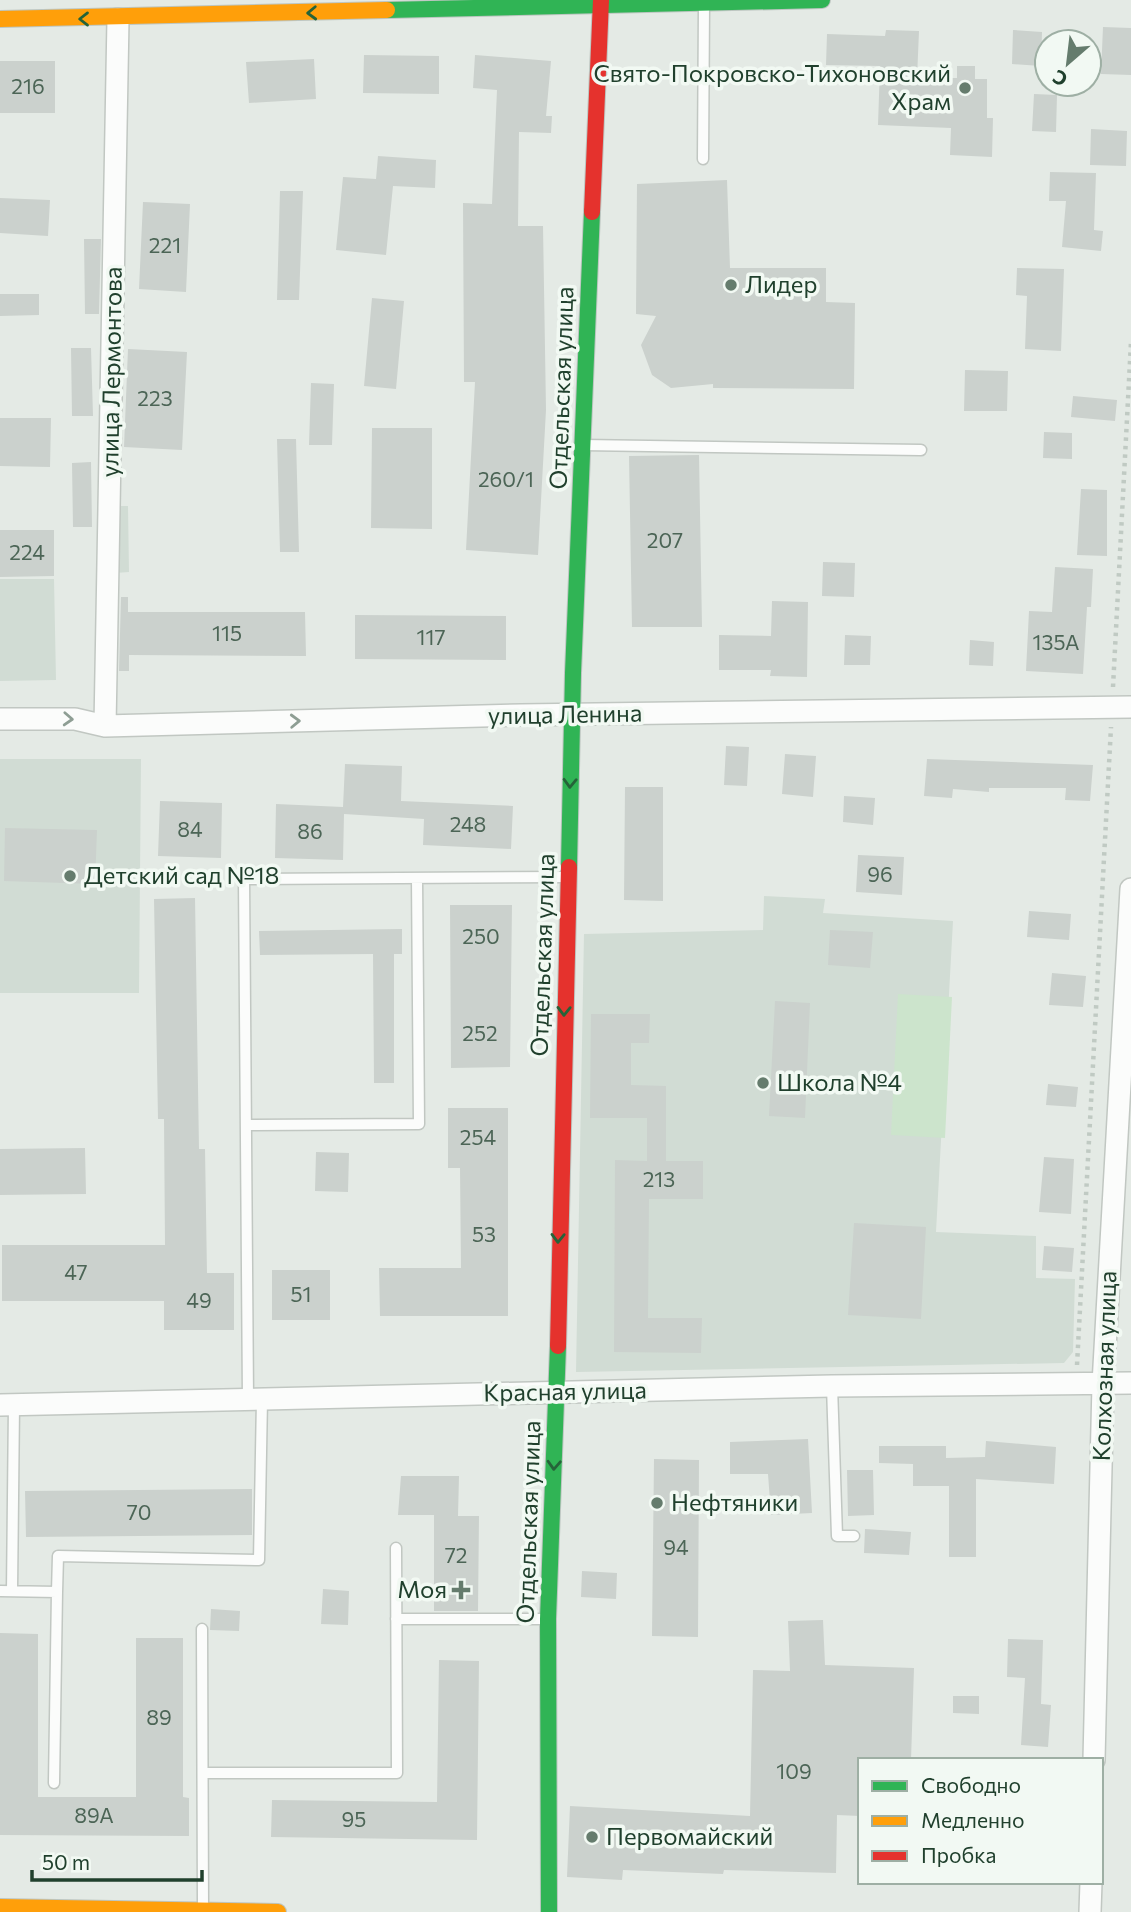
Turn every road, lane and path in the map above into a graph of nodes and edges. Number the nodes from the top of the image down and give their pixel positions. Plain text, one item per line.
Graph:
1 (822, 0) edge
2 (601, 2) edge
3 (704, 3) junction
4 (0, 19) edge
5 (118, 19) junction
6 (703, 159) dead end
7 (1131, 342) edge
8 (583, 445) junction
9 (921, 450) dead end
10 (1121, 707) edge
11 (572, 715) junction
12 (0, 719) edge
13 (105, 726) junction
14 (568, 877) junction
15 (417, 878) junction
16 (1131, 889) edge
17 (246, 1125) junction
18 (1131, 1383) edge
19 (1076, 1384) junction
20 (1103, 1384) junction
21 (832, 1386) junction
22 (555, 1392) junction
23 (255, 1399) junction
24 (7, 1405) edge
25 (854, 1536) dead end
26 (396, 1548) dead end
27 (0, 1591) edge
28 (12, 1591) junction
29 (57, 1592) junction
30 (396, 1619) junction
31 (548, 1619) junction
32 (202, 1629) dead end
33 (1094, 1758) edge
34 (203, 1773) junction
35 (54, 1783) dead end
36 (1091, 1884) edge
37 (0, 1907) edge
38 (82, 1910) edge
39 (203, 1911) edge
40 (278, 1912) edge
41 (549, 1912) edge
42 (1090, 1912) edge

1 - 3 street
2 - 3 street
2 -> 5 street
2 - 8 street, Отдельская улица
3 - 6 lane
5 -> 4 street
5 - 13 street, улица Лермонтова
7 - 10 path
8 - 9 lane
8 - 11 street, Отдельская улица
10 - 11 street, улица Ленина
10 - 19 path
13 -> 11 street, улица Ленина
11 -> 14 street, Отдельская улица
12 -> 13 street, улица Ленина
14 - 15 lane
14 -> 22 street, Отдельская улица
15 - 17 lane
15 - 17 lane
16 - 20 street, Колхозная улица
17 - 23 lane
18 - 20 street, Красная улица
19 - 20 street, Красная улица
19 - 21 street, Красная улица
20 - 33 street, Колхозная улица
21 - 22 street, Красная улица
21 - 25 lane
22 - 23 street, Красная улица
22 -> 31 street, Отдельская улица
23 - 24 street, Красная улица
23 - 29 lane
24 - 28 lane
26 - 30 lane
27 - 28 lane
28 - 29 lane
29 - 35 lane
30 - 31 lane
30 - 34 lane
31 - 41 street, Отдельская улица
32 - 34 lane
34 - 39 lane
36 - 42 street
37 - 38 street
38 - 39 street
39 - 40 street

